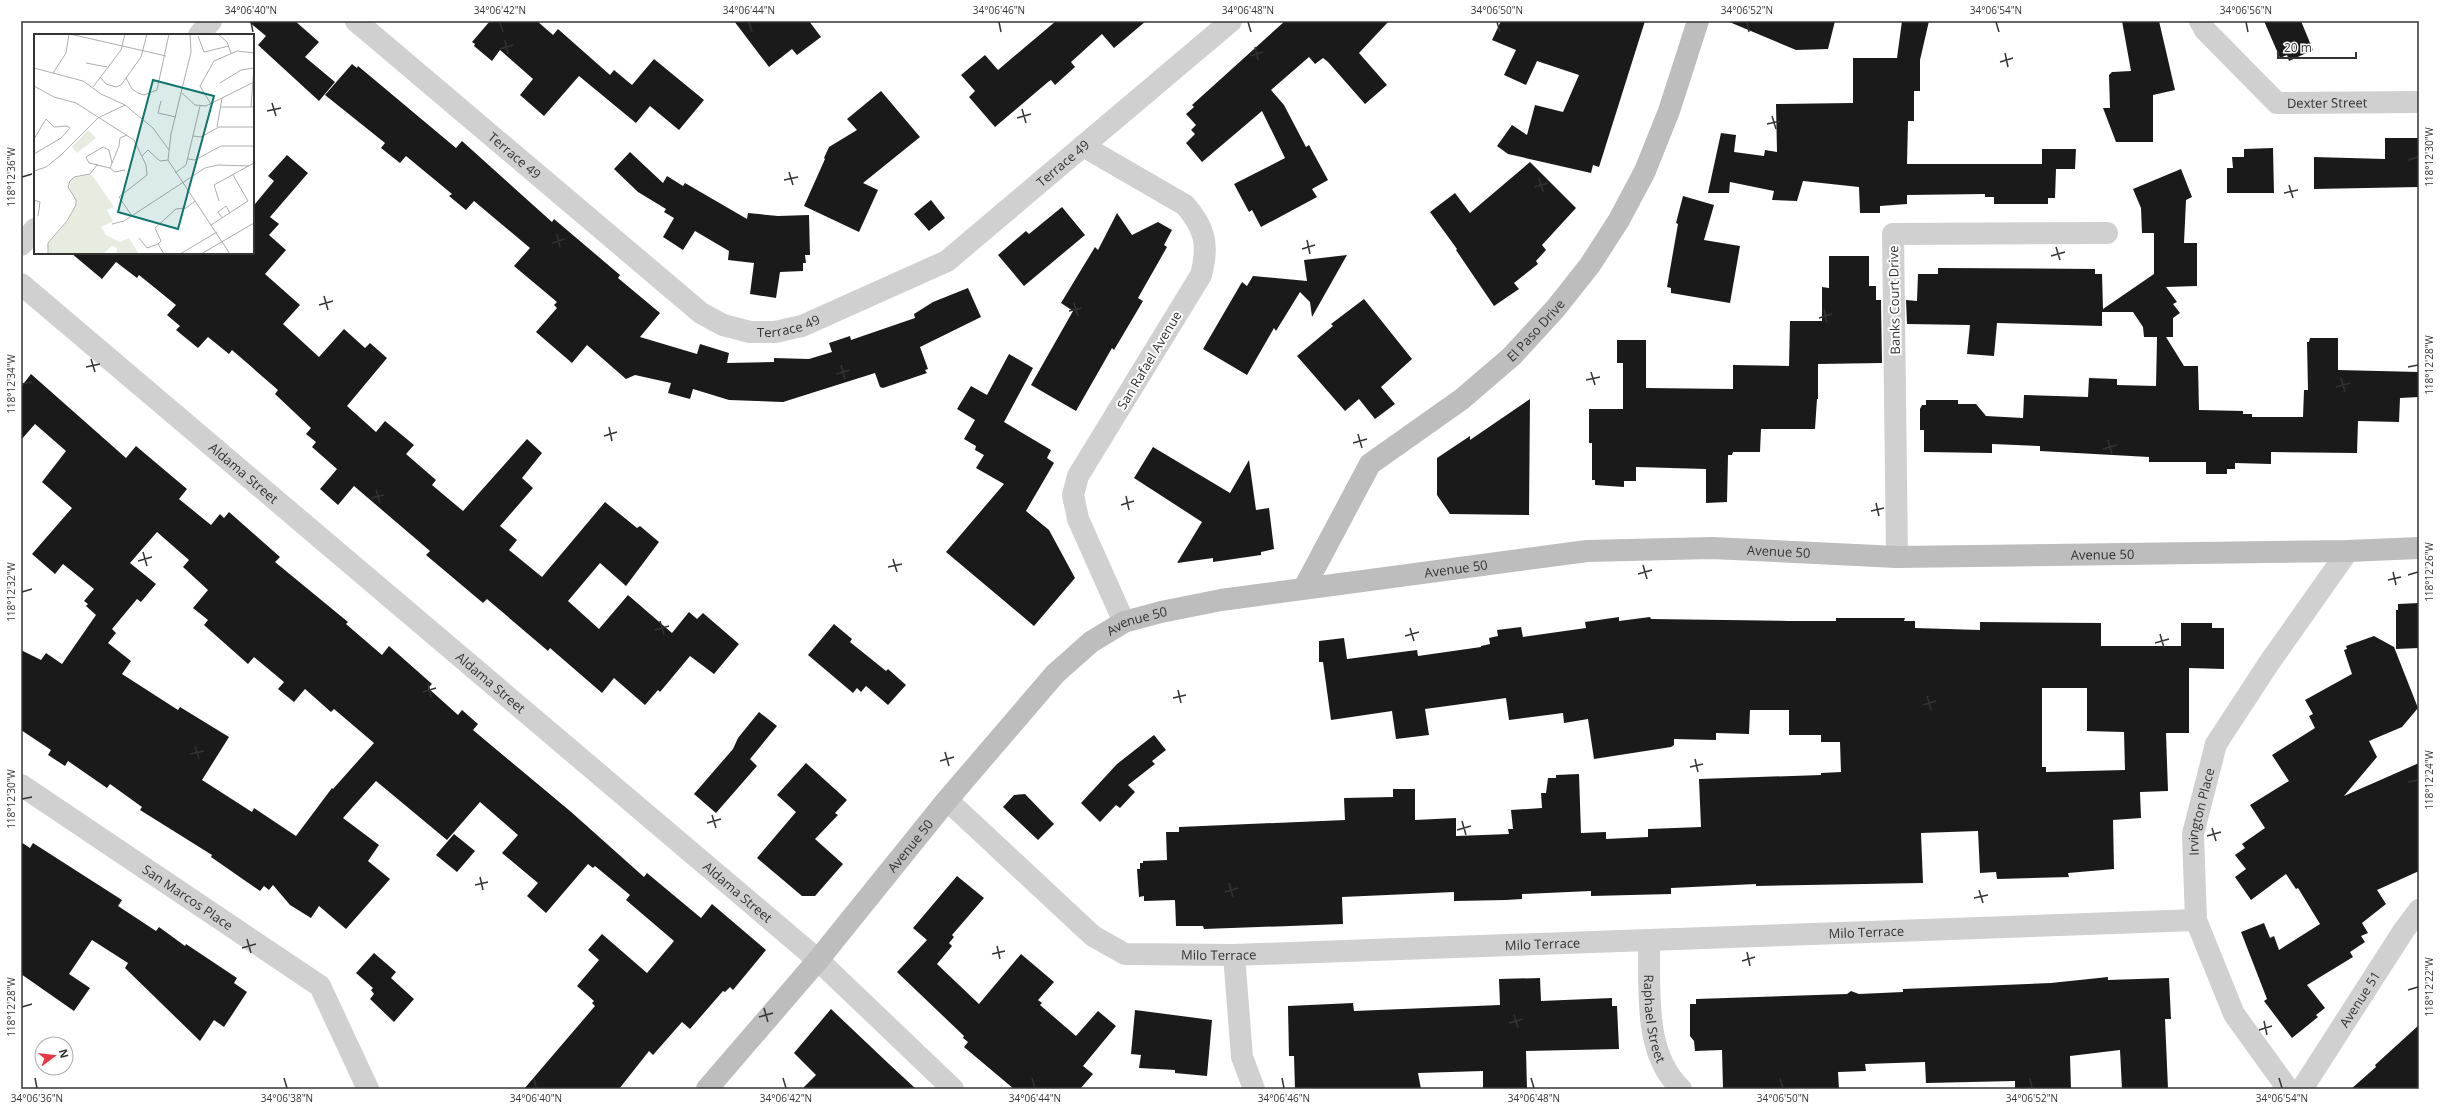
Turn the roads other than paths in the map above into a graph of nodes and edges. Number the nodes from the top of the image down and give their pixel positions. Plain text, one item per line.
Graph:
1 (211, 21) edge
2 (356, 21) edge
3 (1231, 21) edge
4 (1698, 21) edge
5 (2200, 21) edge
6 (200, 34) edge
7 (2419, 102) edge
8 (1083, 146) junction
9 (34, 230) edge
10 (2107, 233) dead end
11 (21, 245) edge
12 (21, 284) edge
13 (2419, 548) edge
14 (2348, 551) junction
15 (1897, 557) junction
16 (1304, 588) junction
17 (1124, 622) junction
18 (21, 785) edge
19 (947, 800) junction
20 (2419, 910) edge
21 (2196, 920) junction
22 (1649, 941) junction
23 (1234, 955) junction
24 (818, 960) junction
25 (368, 1089) edge
26 (707, 1089) edge
27 (953, 1089) edge
28 (1254, 1089) edge
29 (1681, 1089) edge
30 (2288, 1089) edge
31 (2302, 1089) edge

1 - 6 street
2 - 8 street, Terrace 49
3 - 8 street, Terrace 49
4 - 16 street, El Paso Drive
5 - 7 street, Dexter Street
8 - 17 street, San Rafael Avenue
9 - 11 street
10 - 15 street, Banks Court Drive
12 - 24 street, Aldama Street
13 - 14 street, Avenue 50
14 - 15 street, Avenue 50
14 - 21 street, Irvington Place
15 - 16 street, Avenue 50
16 - 17 street, Avenue 50
17 - 19 street, Avenue 50
18 - 25 street, San Marcos Place
19 - 23 street, Milo Terrace
19 - 24 street, Avenue 50
20 - 31 street, Avenue 51
21 - 22 street, Milo Terrace
21 - 30 street, Irvington Place
22 - 23 street, Milo Terrace
22 - 29 street, Raphael Street
23 - 28 street
24 - 26 street, Avenue 50
24 - 27 street, Aldama Street

